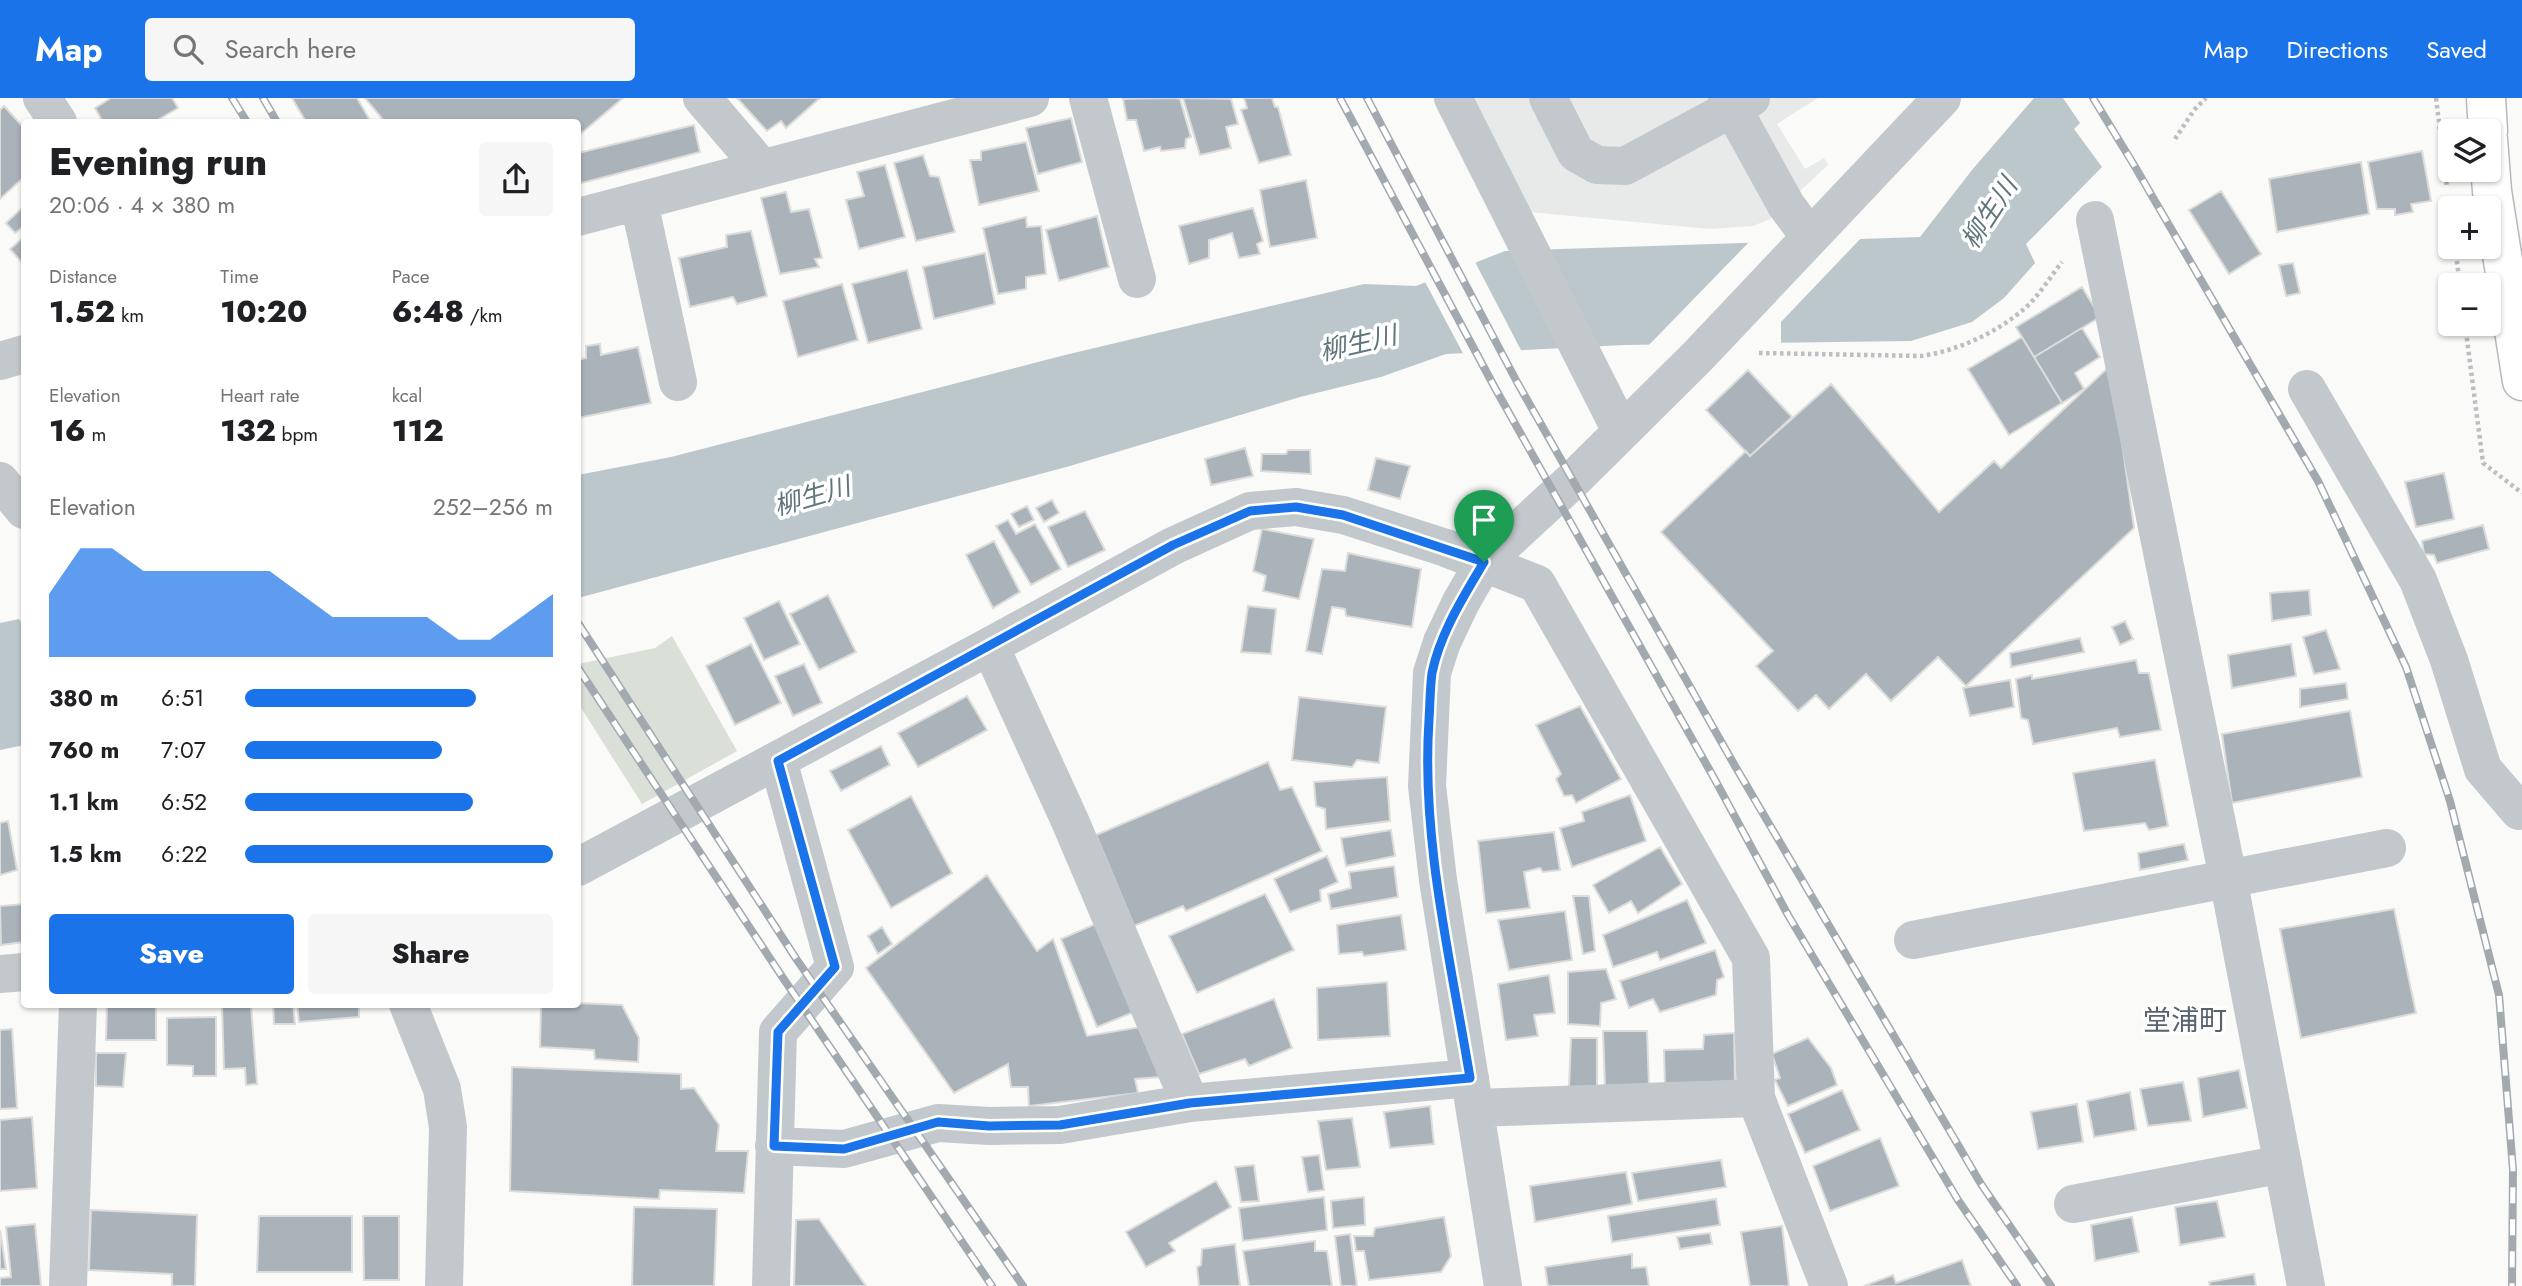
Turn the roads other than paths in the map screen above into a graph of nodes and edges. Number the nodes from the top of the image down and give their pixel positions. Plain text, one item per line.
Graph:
1 (42, 98) edge
2 (702, 98) edge
3 (1030, 98) edge
4 (1088, 98) edge
5 (1453, 98) edge
6 (1548, 98) edge
7 (1942, 98) edge
8 (2486, 98) edge
9 (1737, 101) edge
10 (56, 119) edge
11 (2487, 119) edge
12 (761, 167) junction
13 (2491, 182) edge
14 (639, 202) junction
15 (581, 216) edge
16 (2095, 220) road end
17 (1808, 238) junction
18 (1137, 279) dead end
19 (21, 355) edge
20 (0, 361) edge
21 (2522, 381) edge
22 (678, 382) dead end
23 (2307, 389) dead end
24 (1621, 431) junction
25 (0, 481) edge
26 (21, 506) edge
27 (1484, 562) junction
28 (990, 646) junction
29 (778, 761) junction
30 (2521, 817) edge
31 (2387, 848) dead end
32 (581, 865) edge
33 (2228, 878) junction
34 (1913, 940) dead end
35 (21, 972) edge
36 (0, 975) edge
37 (78, 1008) edge
38 (410, 1008) edge
39 (1472, 1093) junction
40 (1756, 1098) junction
41 (1190, 1103) junction
42 (774, 1146) junction
43 (2283, 1164) junction
44 (2073, 1204) dead end
45 (68, 1286) edge
46 (444, 1286) edge
47 (771, 1286) edge
48 (1503, 1286) edge
49 (1829, 1286) edge
50 (2306, 1286) edge

1 - 10 street
2 - 12 street
3 - 12 street
4 - 18 street
5 - 24 street
6 - 9 street
7 - 17 street
8 - 11 highway
9 - 17 street
12 - 14 street
13 - 21 highway
14 - 15 street
14 - 22 street
16 - 33 street
17 - 24 street
19 - 20 street
23 - 30 street
24 - 27 street
25 - 26 street
27 - 28 street
27 - 39 street
27 - 40 street
28 - 29 street
28 - 41 street
29 - 32 street
29 - 42 street
31 - 33 street
33 - 34 street
33 - 43 street
35 - 36 street
37 - 45 street
38 - 46 street
39 - 40 street
39 - 41 street
39 - 48 street
40 - 49 street
41 - 42 street
42 - 47 street
43 - 44 street
43 - 50 street

